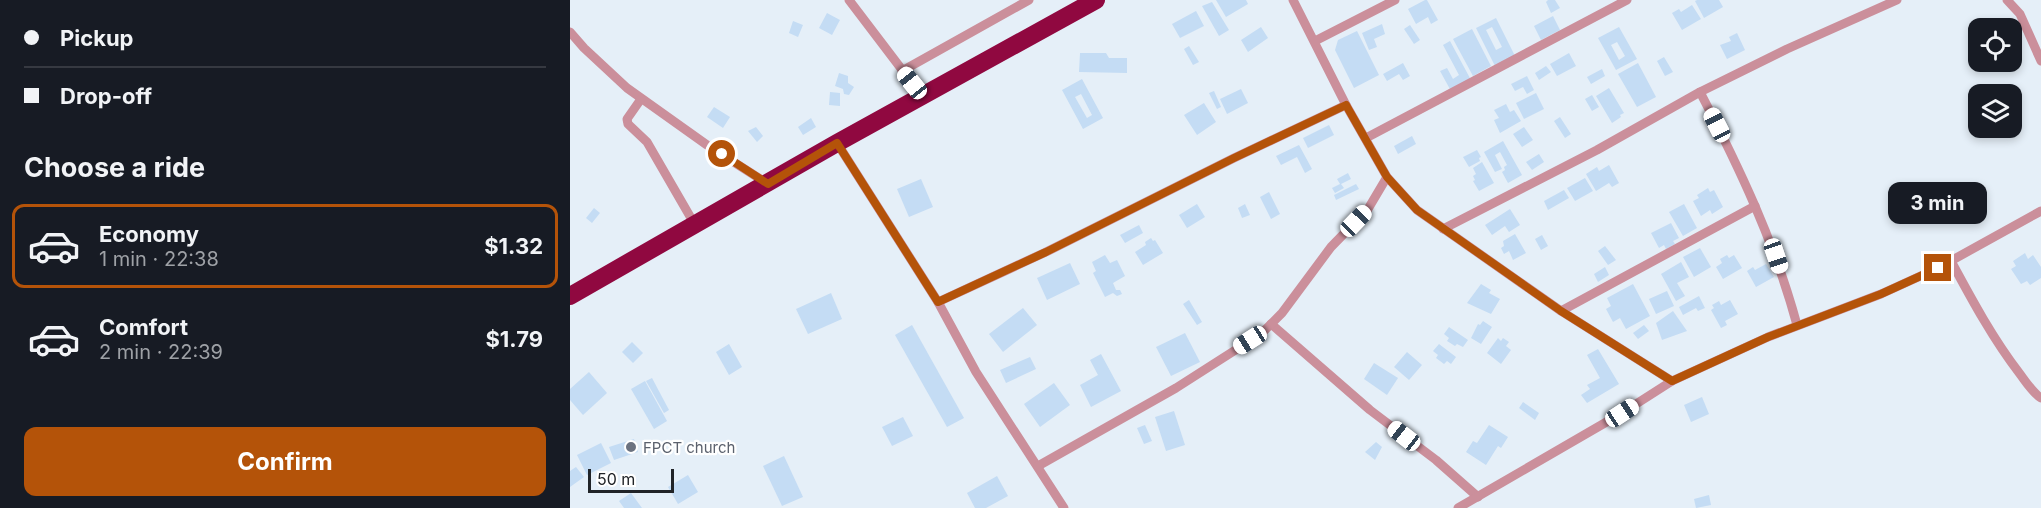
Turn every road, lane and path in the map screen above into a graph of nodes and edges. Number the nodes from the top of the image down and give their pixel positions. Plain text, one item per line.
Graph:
1 (849, 0) edge
2 (1029, 0) edge
3 (1096, 0) edge
4 (1293, 0) edge
5 (1395, 0) edge
6 (1627, 0) edge
7 (1897, 0) edge
8 (2007, 0) edge
9 (570, 32) edge
10 (1315, 41) junction
11 (2041, 61) edge
12 (902, 71) junction
13 (1700, 92) junction
14 (922, 96) junction
15 (641, 99) junction
16 (1346, 105) junction
17 (1366, 138) junction
18 (837, 143) junction
19 (1387, 177) junction
20 (768, 184) junction
21 (1755, 206) junction
22 (2041, 211) edge
23 (695, 225) junction
24 (1443, 229) junction
25 (1951, 261) junction
26 (570, 296) edge
27 (938, 302) junction
28 (1561, 311) junction
29 (1271, 324) junction
30 (1797, 325) junction
31 (1672, 381) junction
32 (2041, 398) edge
33 (1038, 465) junction
34 (1478, 496) junction
35 (1064, 508) edge
36 (1458, 508) edge

1 - 12 street
2 - 12 street
3 - 14 highway
4 - 10 street
5 - 10 street
6 - 17 street
7 - 13 street
8 - 11 street
9 - 15 street
10 - 16 street
12 - 14 street
13 - 21 street
13 - 24 street
14 - 18 highway
15 - 20 street
15 - 23 street
16 - 17 street
16 - 27 street
17 - 19 street
18 - 20 highway
18 - 27 street
19 - 24 street
19 - 29 street
20 - 23 highway
21 - 28 street
21 - 30 street
22 - 25 street
23 - 26 highway
24 - 28 street
25 - 30 street
25 - 32 street
27 - 33 street
28 - 31 street
29 - 33 street
29 - 34 street
30 - 31 street
31 - 34 street
33 - 35 street
34 - 36 street

